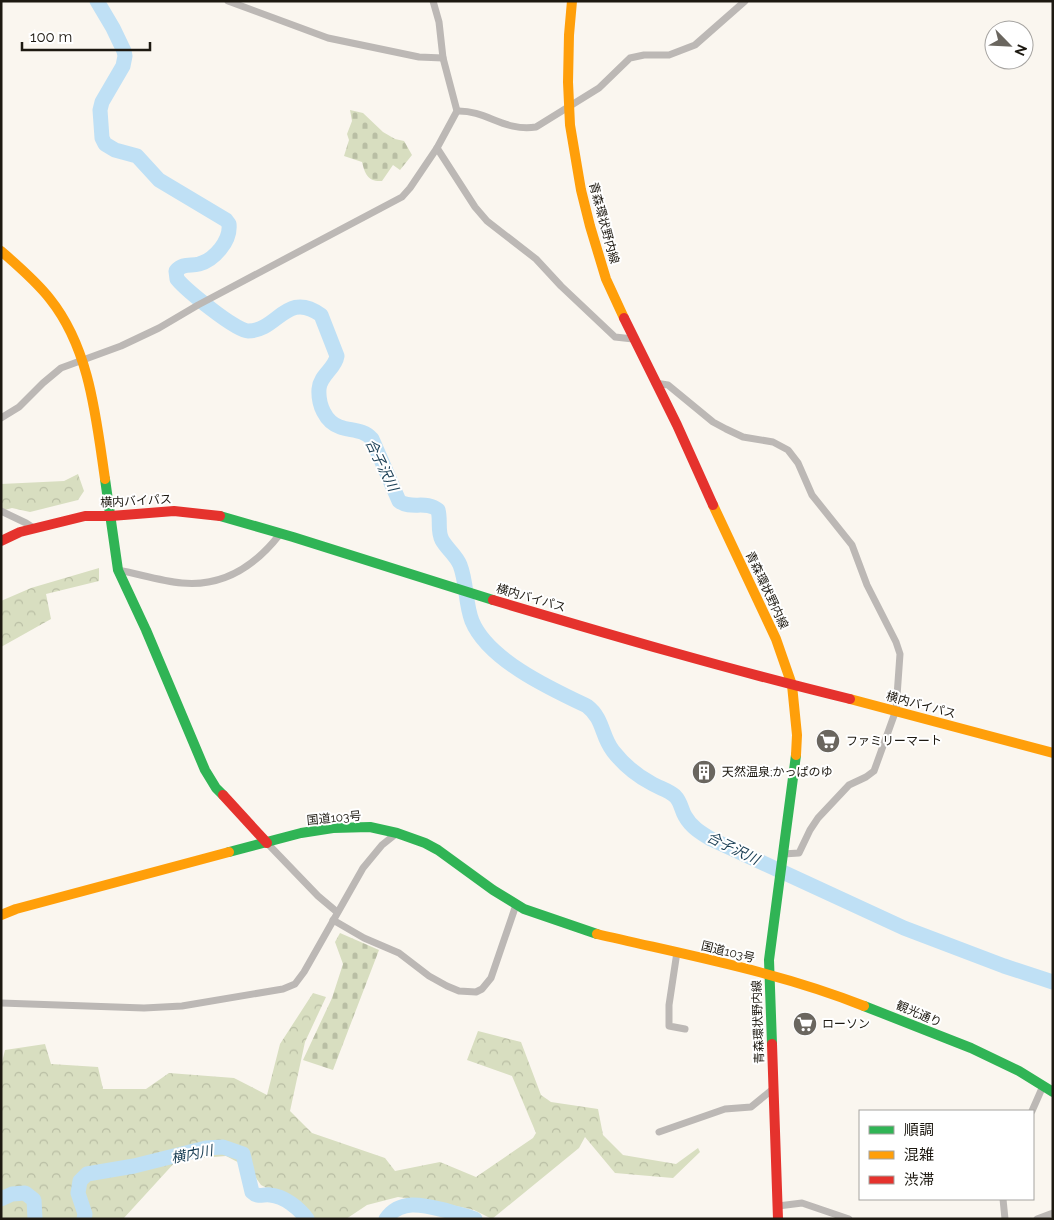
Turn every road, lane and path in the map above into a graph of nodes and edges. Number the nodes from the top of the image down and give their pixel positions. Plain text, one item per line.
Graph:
1 (228, 1) edge
2 (433, 1) edge
3 (572, 1) edge
4 (745, 1) edge
5 (443, 58) junction
6 (570, 106) junction
7 (457, 111) junction
8 (437, 148) junction
9 (1, 251) edge
10 (633, 339) junction
11 (83, 360) junction
12 (654, 383) junction
13 (1, 418) edge
14 (3, 515) edge
15 (111, 516) junction
16 (35, 529) junction
17 (280, 534) junction
18 (1, 541) edge
19 (118, 570) junction
20 (792, 685) junction
21 (896, 710) junction
22 (1053, 753) edge
23 (397, 833) junction
24 (267, 843) junction
25 (782, 857) junction
26 (516, 905) junction
27 (337, 912) junction
28 (1, 915) edge
29 (333, 920) junction
30 (677, 952) junction
31 (769, 975) junction
32 (1, 1003) edge
33 (685, 1029) dead end
34 (1043, 1086) junction
35 (773, 1088) junction
36 (1053, 1092) edge
37 (1032, 1110) edge
38 (659, 1132) dead end
39 (1003, 1200) edge
40 (778, 1206) junction
41 (1053, 1213) edge
42 (778, 1219) edge
43 (849, 1219) edge
44 (1006, 1219) edge
45 (1037, 1219) edge

1 - 5 street
2 - 5 street
3 - 6 main road, 青森環状野内線
4 - 6 street
5 - 7 street
6 - 7 street
6 - 10 main road, 青森環状野内線
7 - 8 street
8 - 10 street
8 - 11 street
9 - 11 main road
10 - 12 main road, 青森環状野内線
11 - 13 street
11 - 15 main road
12 - 20 main road, 青森環状野内線
12 - 21 street
14 - 16 street
15 - 16 main road, 横内バイパス
15 - 17 main road, 横内バイパス
15 - 19 main road
16 - 18 main road, 横内バイパス
17 - 19 street
17 - 20 main road, 横内バイパス
19 - 24 main road
20 - 21 main road, 横内バイパス
20 - 25 main road, 青森環状野内線
21 - 22 main road, 横内バイパス
21 - 25 street
23 - 24 main road, 国道103号
23 - 26 main road, 国道103号
23 - 27 street
24 - 27 street
24 - 28 main road, 国道103号
25 - 31 main road, 青森環状野内線
26 - 29 street
26 - 30 main road, 国道103号
27 - 29 street
29 - 32 street
30 - 31 main road, 国道103号
30 - 33 street
31 - 34 main road, 観光通り
31 - 35 main road, 青森環状野内線
34 - 36 main road, 観光通り
34 - 37 street
35 - 38 street
35 - 40 main road, 青森環状野内線
39 - 44 street
40 - 42 main road, 青森環状野内線
40 - 43 street
41 - 45 street

